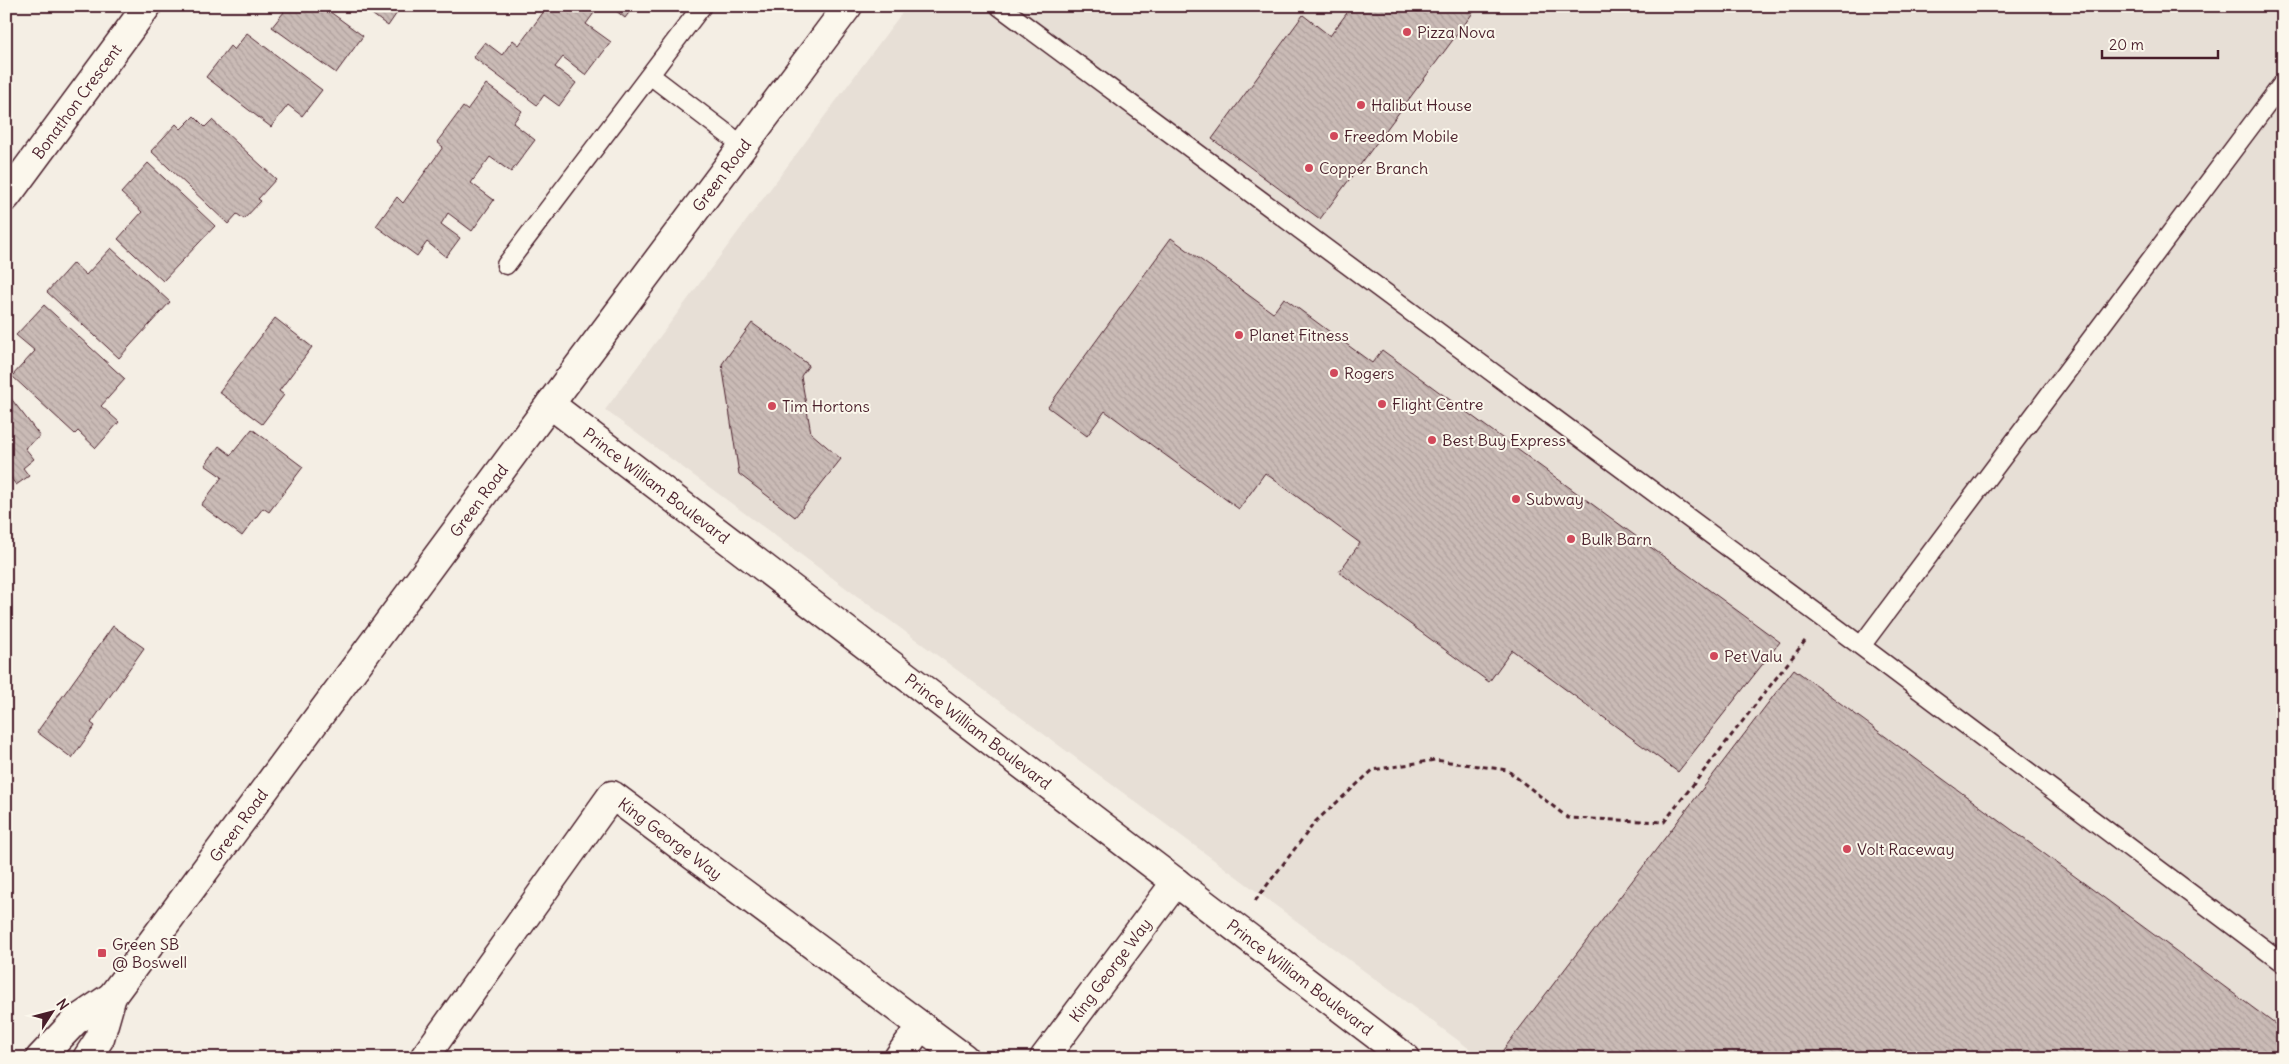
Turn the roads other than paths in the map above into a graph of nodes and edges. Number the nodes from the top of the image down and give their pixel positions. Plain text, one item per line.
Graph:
1 (147, 6) edge
2 (702, 6) edge
3 (848, 6) edge
4 (999, 6) edge
5 (650, 75) junction
6 (2283, 83) edge
7 (743, 146) junction
8 (6, 197) edge
9 (506, 264) dead end
10 (550, 404) junction
11 (1861, 646) junction
12 (1176, 882) junction
13 (2283, 963) edge
14 (112, 996) junction
15 (920, 1027) junction
16 (40, 1058) edge
17 (87, 1058) edge
18 (424, 1058) edge
19 (898, 1058) edge
20 (964, 1058) edge
21 (1044, 1058) edge
22 (1406, 1058) edge

1 - 8 street, Bonathon Crescent
2 - 5 lane
3 - 7 street, Green Road
4 - 11 lane
5 - 7 lane
5 - 9 lane
6 - 11 lane
7 - 10 street, Green Road
10 - 12 street, Prince William Boulevard
10 - 14 street, Green Road
11 - 13 lane
12 - 21 street, King George Way
12 - 22 street, Prince William Boulevard
14 - 16 street, Green Road
14 - 17 street, Green Road
15 - 18 street, King George Way
15 - 19 street
15 - 20 street, King George Way

